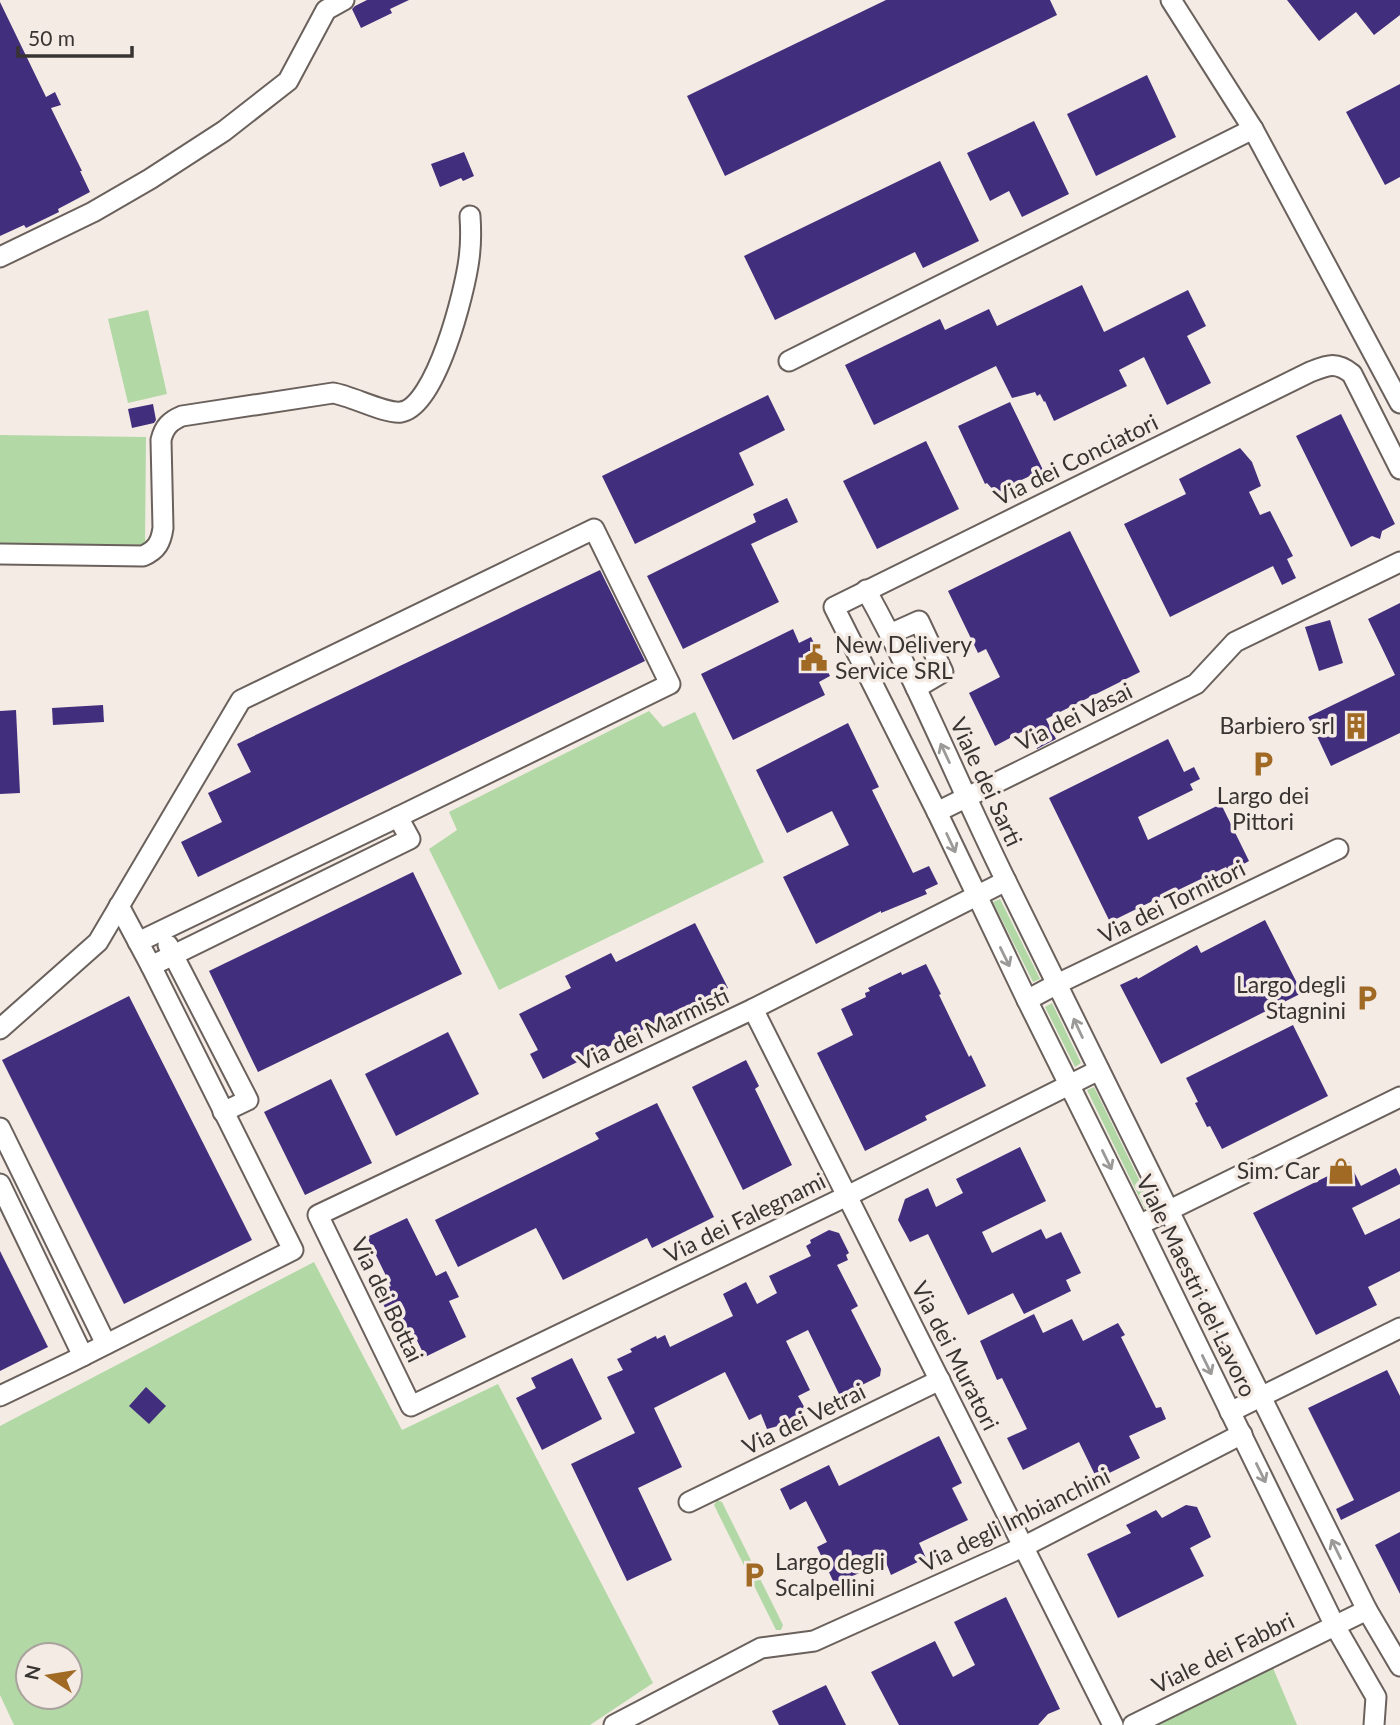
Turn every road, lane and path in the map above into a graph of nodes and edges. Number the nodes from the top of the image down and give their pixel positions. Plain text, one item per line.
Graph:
1 (344, 0) edge
2 (1171, 0) edge
3 (1253, 129) junction
4 (470, 216) dead end
5 (0, 257) edge
6 (789, 361) dead end
7 (1400, 403) edge
8 (1400, 469) edge
9 (0, 554) edge
10 (1400, 562) edge
11 (866, 590) junction
12 (890, 634) junction
13 (916, 688) junction
14 (966, 798) junction
15 (937, 812) junction
16 (398, 817) junction
17 (1338, 849) dead end
18 (1006, 881) junction
19 (976, 895) junction
20 (119, 906) junction
21 (161, 931) junction
22 (138, 942) junction
23 (174, 955) junction
24 (151, 966) junction
25 (1057, 984) junction
26 (1027, 1000) junction
27 (753, 1009) junction
28 (0, 1028) edge
29 (1099, 1070) junction
30 (1069, 1085) junction
31 (1400, 1097) edge
32 (223, 1112) junction
33 (0, 1128) edge
34 (0, 1184) edge
35 (847, 1196) junction
36 (1170, 1211) junction
37 (318, 1215) joint
38 (1139, 1225) junction
39 (1400, 1328) edge
40 (106, 1344) junction
41 (83, 1356) junction
42 (940, 1380) junction
43 (0, 1396) edge
44 (1260, 1396) junction
45 (411, 1406) joint
46 (1230, 1412) junction
47 (1242, 1434) junction
48 (689, 1503) dead end
49 (1023, 1547) junction
50 (1367, 1610) junction
51 (1335, 1626) junction
52 (1400, 1666) edge
53 (614, 1725) edge
54 (1113, 1725) edge
55 (1133, 1725) edge
56 (1374, 1725) edge

1 - 5 street
2 - 3 street
3 - 6 street
3 - 7 street
4 - 9 street
8 - 11 street, Via dei Conciatori
10 - 14 street, Via dei Vasai
11 - 12 street, Viale dei Sarti
11 - 15 street, Via dei Conciatori
12 - 13 street, Viale dei Sarti
12 - 13 street
14 -> 13 street, Viale dei Sarti
14 - 15 street, Via dei Vasai
14 - 18 street, Viale dei Sarti
15 -> 19 street
16 - 20 street
16 - 21 street
16 - 23 street
17 - 25 street, Via dei Tornitori
18 - 19 street, Via dei Marmisti
18 - 25 street, Viale Maestri del Lavoro
19 -> 26 street, Viale Maestri del Lavoro
19 - 27 street, Via dei Marmisti
20 - 22 street
20 - 28 street
21 - 22 street
21 - 23 street
22 - 24 street
23 - 24 street
23 - 32 street
24 - 32 street
25 - 26 street, Via dei Tornitori
29 -> 25 street, Viale Maestri del Lavoro
26 - 30 street, Viale Maestri del Lavoro
27 - 35 street, Via dei Muratori
27 - 37 street, Via dei Marmisti
29 - 30 street, Via dei Falegnami
29 - 36 street, Viale Maestri del Lavoro
30 - 35 street, Via dei Falegnami
30 -> 38 street, Viale Maestri del Lavoro
31 - 36 street
32 - 40 street
33 - 40 street
34 - 41 street
35 - 42 street, Via dei Muratori
35 - 45 street, Via dei Falegnami
36 - 38 street
36 - 44 street, Viale Maestri del Lavoro
37 - 45 street, Via dei Bottai
38 -> 46 street, Viale Maestri del Lavoro
39 - 44 street
40 - 41 street
41 - 43 street
42 - 48 street, Via dei Vetrai
42 - 49 street, Via dei Muratori
44 - 46 street
50 -> 44 street, Viale Maestri del Lavoro
46 - 47 street, Viale Maestri del Lavoro
47 - 49 street, Via degli Imbianchini
47 -> 51 street, Viale Maestri del Lavoro
49 - 53 street, Via degli Imbianchini
49 - 54 street, Via dei Muratori
50 - 51 street, Viale dei Fabbri
50 - 52 street, Viale Maestri del Lavoro
51 - 55 street, Viale dei Fabbri
51 - 56 street, Viale Maestri del Lavoro

